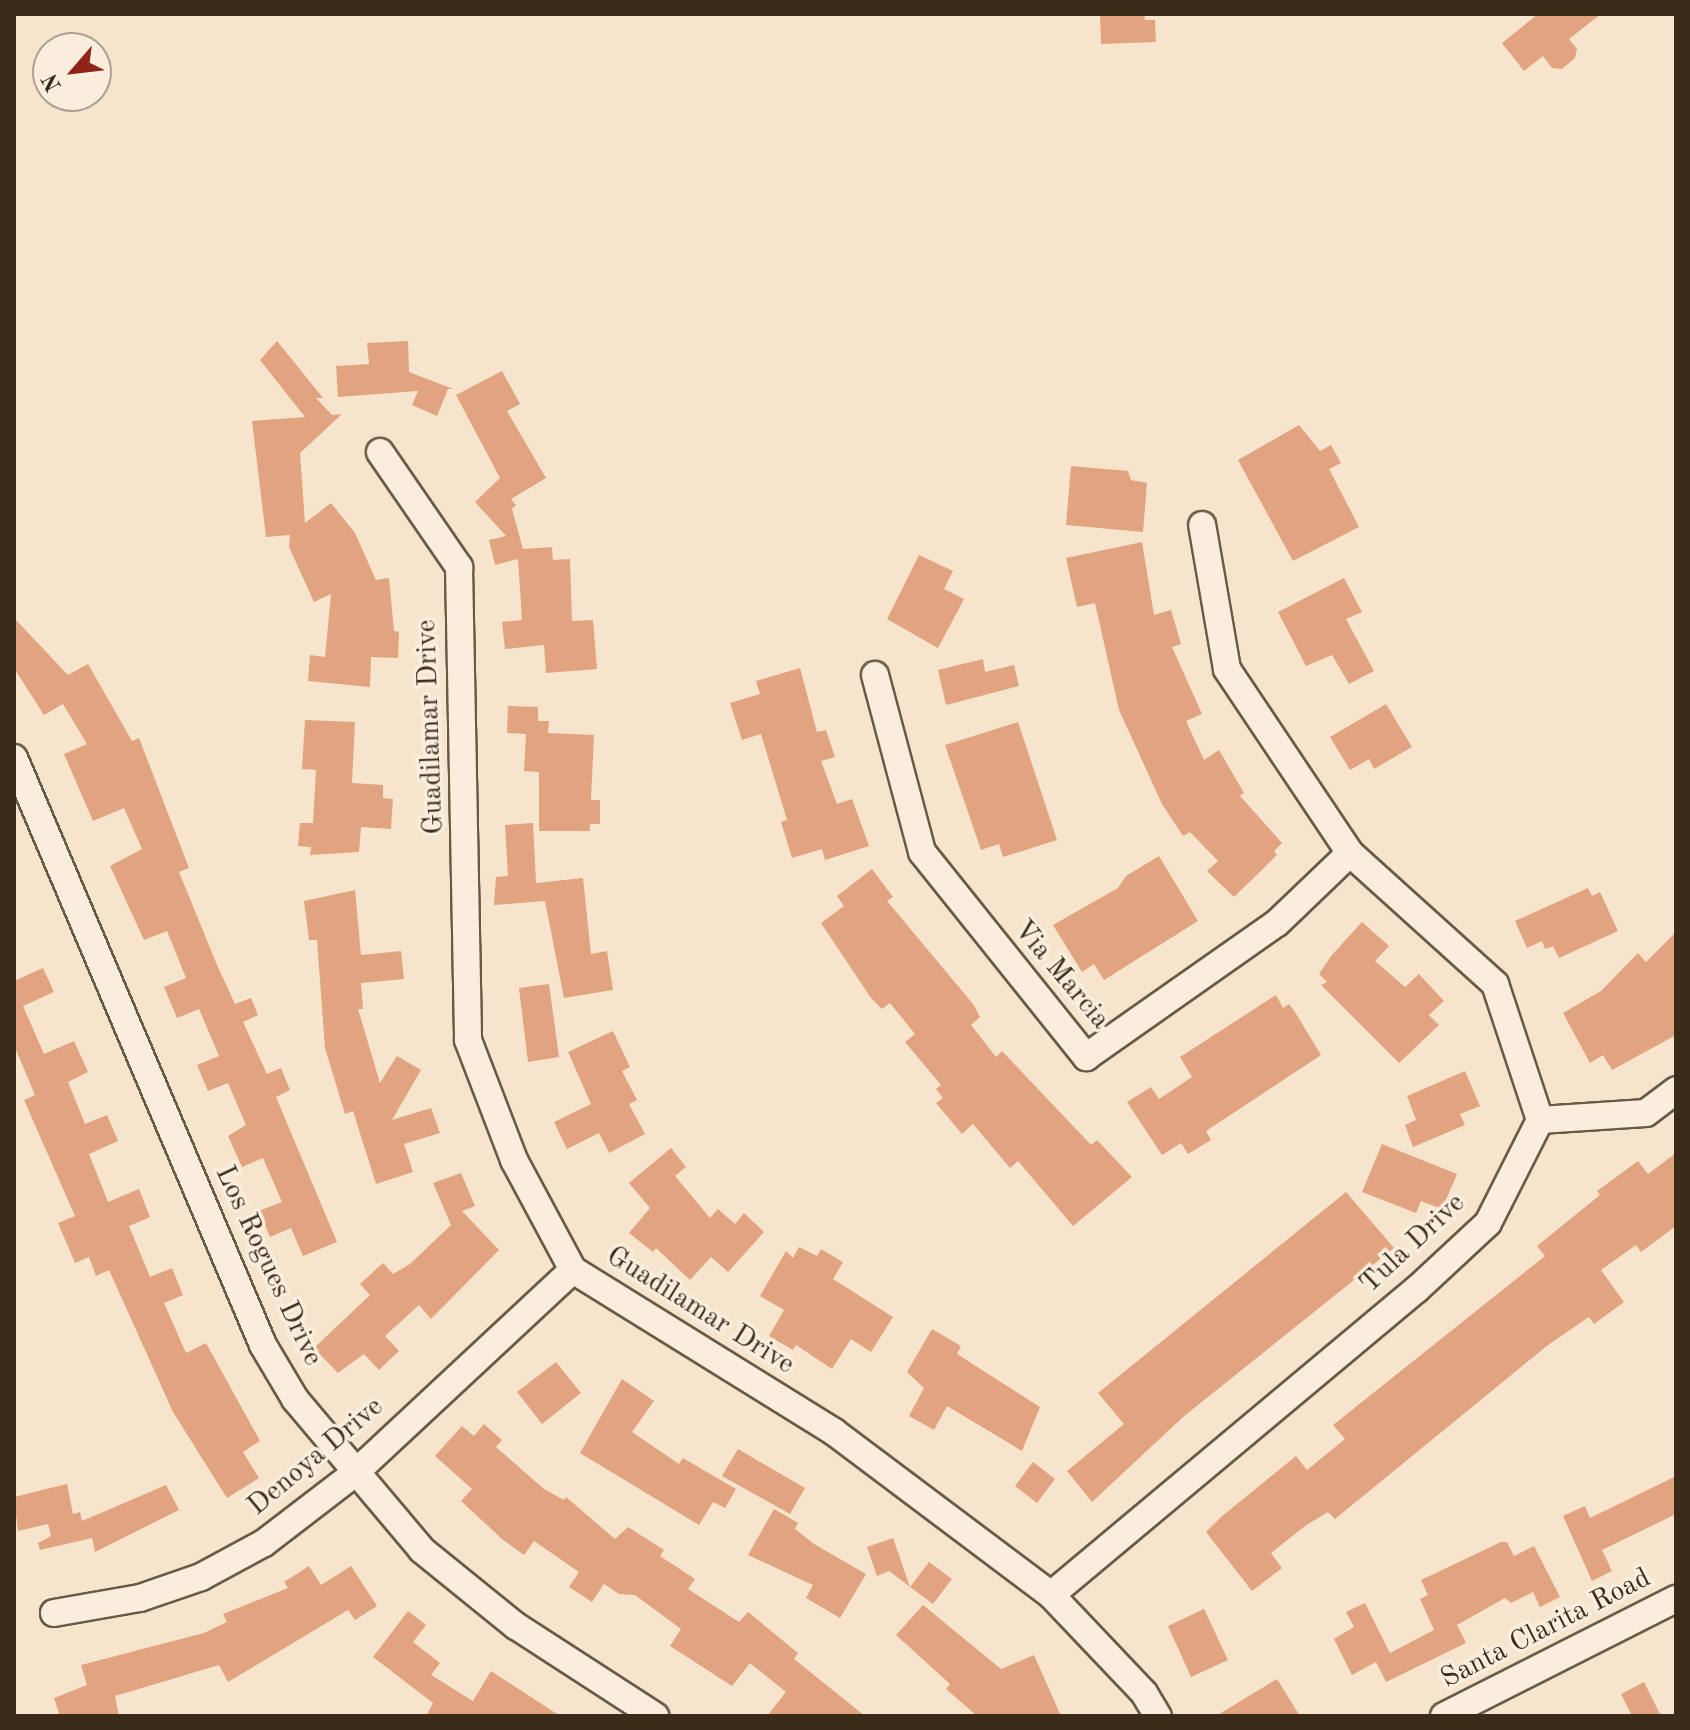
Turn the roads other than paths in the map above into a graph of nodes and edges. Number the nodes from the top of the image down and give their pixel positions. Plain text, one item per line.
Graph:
1 (380, 452) dead end
2 (1202, 525) dead end
3 (875, 675) dead end
4 (14, 758) edge
5 (1350, 853) junction
6 (1676, 1090) edge
7 (1540, 1120) junction
8 (573, 1270) junction
9 (354, 1474) junction
10 (1051, 1595) junction
11 (1676, 1599) edge
12 (54, 1613) dead end
13 (655, 1716) edge
14 (1158, 1716) edge
15 (1444, 1716) edge

1 - 8 street, Guadilamar Drive
2 - 5 street
3 - 5 street, Via Marcia
4 - 9 street, Los Rogues Drive
5 - 7 street
6 - 7 street
7 - 10 street, Tula Drive
8 - 9 street, Denoya Drive
8 - 10 street, Guadilamar Drive
9 - 12 street, Denoya Drive
9 - 13 street, Los Rogues Drive
10 - 14 street, Guadilamar Drive
11 - 15 street, Santa Clarita Road

